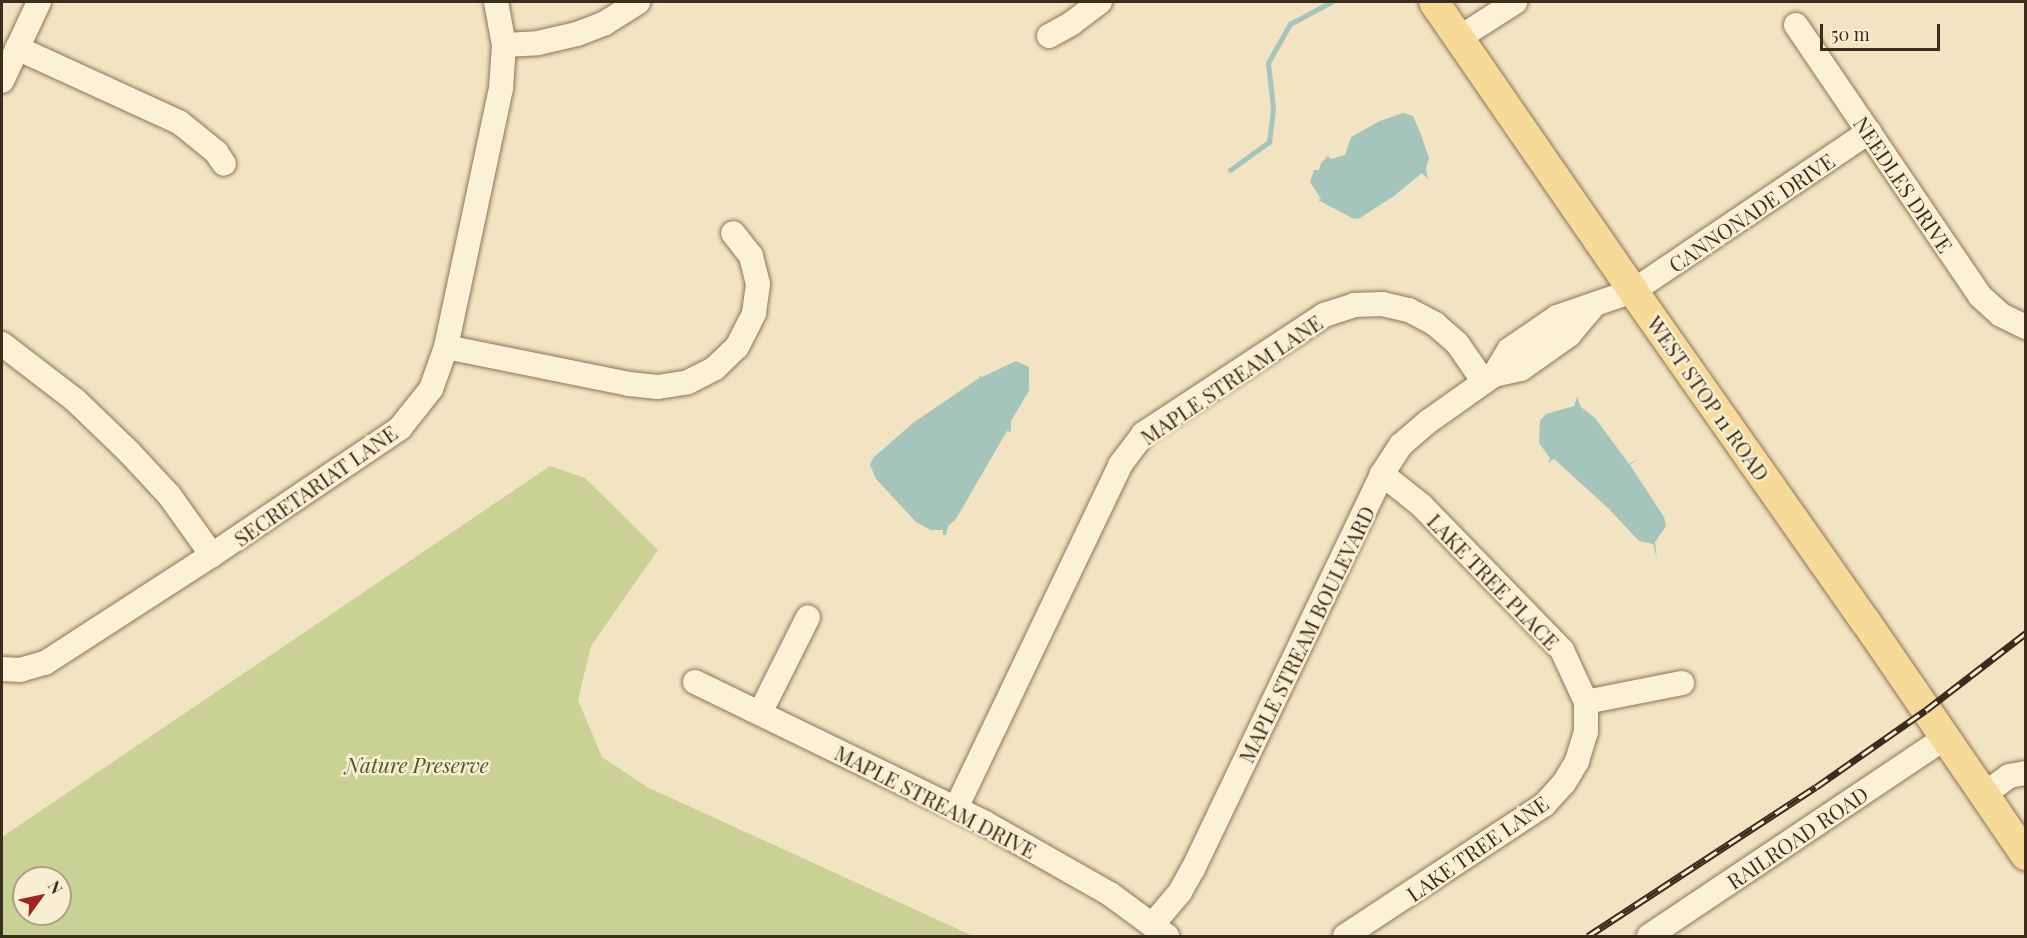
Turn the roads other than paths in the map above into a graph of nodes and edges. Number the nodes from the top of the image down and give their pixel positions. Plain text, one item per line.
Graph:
1 (39, 2) edge
2 (496, 2) edge
3 (638, 2) edge
4 (1100, 2) edge
5 (1434, 2) edge
6 (1515, 2) edge
7 (1796, 25) dead end
8 (1050, 36) dead end
9 (1459, 38) junction
10 (504, 45) junction
11 (17, 48) junction
12 (2, 81) edge
13 (1869, 132) junction
14 (224, 164) dead end
15 (733, 233) dead end
16 (1633, 291) junction
17 (2025, 327) edge
18 (2, 345) edge
19 (446, 347) junction
20 (1489, 378) junction
21 (1382, 474) junction
22 (212, 555) junction
23 (808, 617) dead end
24 (2, 669) edge
25 (695, 682) dead end
26 (1682, 683) dead end
27 (1586, 702) junction
28 (760, 713) junction
29 (1945, 738) junction
30 (2025, 773) edge
31 (1983, 795) junction
32 (956, 808) junction
33 (2025, 856) edge
34 (1160, 930) edge
35 (1345, 936) edge
36 (1649, 936) edge

1 - 11 street
2 - 10 street, SECRETARIAT LANE
3 - 10 street
4 - 8 street
5 - 9 main road, WEST STOP 11 ROAD
6 - 9 street
7 - 13 street, NEEDLES DRIVE
9 - 16 main road, WEST STOP 11 ROAD
10 - 19 street, SECRETARIAT LANE
11 - 12 street
11 - 14 street
13 - 16 street, CANNONADE DRIVE
13 - 17 street, NEEDLES DRIVE
15 - 19 street
16 - 20 street, MAPLE STREAM BOULEVARD
16 - 29 main road, WEST STOP 11 ROAD
18 - 22 street
19 - 22 street, SECRETARIAT LANE
20 - 21 street, MAPLE STREAM BOULEVARD
20 - 32 street, MAPLE STREAM LANE
21 - 27 street, LAKE TREE PLACE
21 - 34 street, MAPLE STREAM BOULEVARD
22 - 24 street, SECRETARIAT LANE
23 - 28 street
25 - 28 street, MAPLE STREAM DRIVE
26 - 27 street
27 - 35 street, LAKE TREE LANE
28 - 32 street, MAPLE STREAM DRIVE
29 - 31 main road, WEST STOP 11 ROAD
29 - 36 street, RAILROAD ROAD
30 - 31 street
31 - 33 main road, WEST STOP 11 ROAD
32 - 34 street, MAPLE STREAM DRIVE

